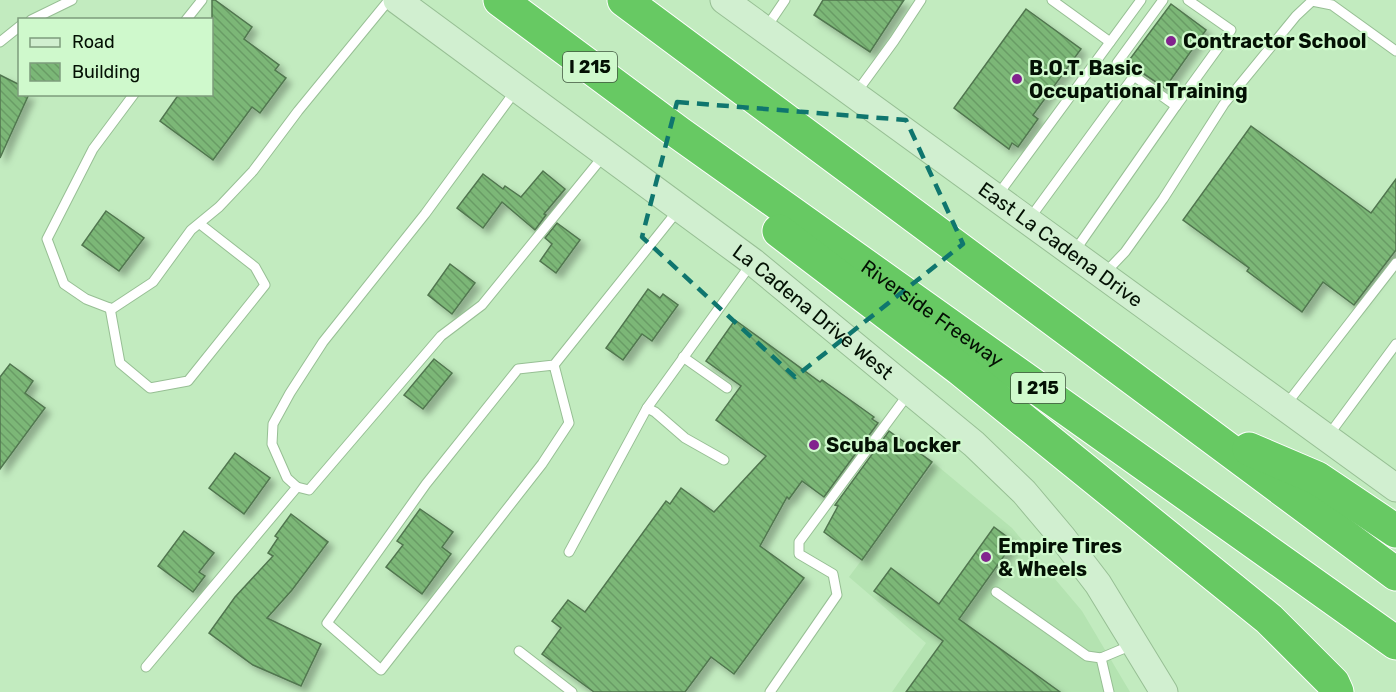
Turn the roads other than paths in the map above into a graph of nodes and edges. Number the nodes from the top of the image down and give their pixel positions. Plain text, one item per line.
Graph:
1 (72, 0) edge
2 (202, 0) edge
3 (389, 0) edge
4 (397, 0) edge
5 (500, 0) edge
6 (624, 0) edge
7 (724, 0) edge
8 (785, 0) edge
9 (921, 0) edge
10 (1052, 0) edge
11 (1141, 0) edge
12 (1163, 0) edge
13 (1188, 0) edge
14 (35, 18) edge
15 (188, 18) edge
16 (18, 28) edge
17 (765, 30) junction
18 (0, 42) edge
19 (1110, 42) junction
20 (1396, 51) edge
21 (1134, 76) junction
22 (518, 89) junction
23 (854, 95) junction
24 (133, 96) edge
25 (1176, 106) junction
26 (680, 134) junction
27 (606, 153) junction
28 (995, 198) junction
29 (680, 207) junction
30 (1028, 221) junction
31 (200, 224) junction
32 (1073, 254) junction
33 (753, 262) junction
34 (1396, 263) edge
35 (1103, 275) junction
36 (110, 308) junction
37 (1396, 344) edge
38 (683, 357) junction
39 (554, 365) junction
40 (727, 388) dead end
41 (910, 391) junction
42 (1284, 407) junction
43 (647, 408) junction
44 (1194, 425) junction
45 (1326, 438) junction
46 (724, 460) dead end
47 (297, 487) junction
48 (1396, 488) edge
49 (1396, 531) edge
50 (569, 552) dead end
51 (1396, 574) edge
52 (996, 592) dead end
53 (1396, 643) edge
54 (1134, 644) junction
55 (519, 651) dead end
56 (1101, 658) junction
57 (146, 667) dead end
58 (1159, 690) edge
59 (572, 692) edge
60 (770, 692) edge
61 (1109, 692) edge
62 (1337, 692) edge

1 - 14 lane
2 - 15 lane
3 - 31 lane
4 - 22 main road, La Cadena Drive West
5 - 26 highway, Riverside Freeway / I 215
6 - 44 highway
7 - 17 main road, East La Cadena Drive
8 - 17 lane
9 - 23 lane
10 - 19 lane
11 - 19 lane
12 - 21 lane
13 - 25 lane
16 - 18 lane
17 - 23 main road, East La Cadena Drive
19 - 28 lane
20 - 35 lane
21 - 25 lane
21 - 30 lane
22 - 27 main road, La Cadena Drive West
22 - 47 lane
23 - 28 main road, East La Cadena Drive
24 - 36 lane
25 - 32 lane
26 - 53 highway, Riverside Freeway / I 215
26 - 62 highway
27 - 29 main road, La Cadena Drive West
27 - 47 lane
28 - 30 main road, East La Cadena Drive
29 - 33 main road, La Cadena Drive West
29 - 39 lane
30 - 32 main road, East La Cadena Drive
31 - 36 lane
31 - 36 lane
32 - 35 main road, East La Cadena Drive
33 - 38 lane
33 - 41 main road, La Cadena Drive West
34 - 42 lane
35 - 42 main road, East La Cadena Drive
37 - 45 lane
38 - 40 lane
38 - 43 lane
39 - 39 lane
41 - 54 main road, La Cadena Drive West
41 - 60 lane
42 - 45 main road, East La Cadena Drive
43 - 46 lane
43 - 50 lane
44 - 49 highway
44 - 51 highway
45 - 48 main road, East La Cadena Drive
47 - 57 lane
52 - 56 lane
54 - 56 lane
54 - 58 main road, La Cadena Drive West
55 - 59 lane
56 - 61 lane

